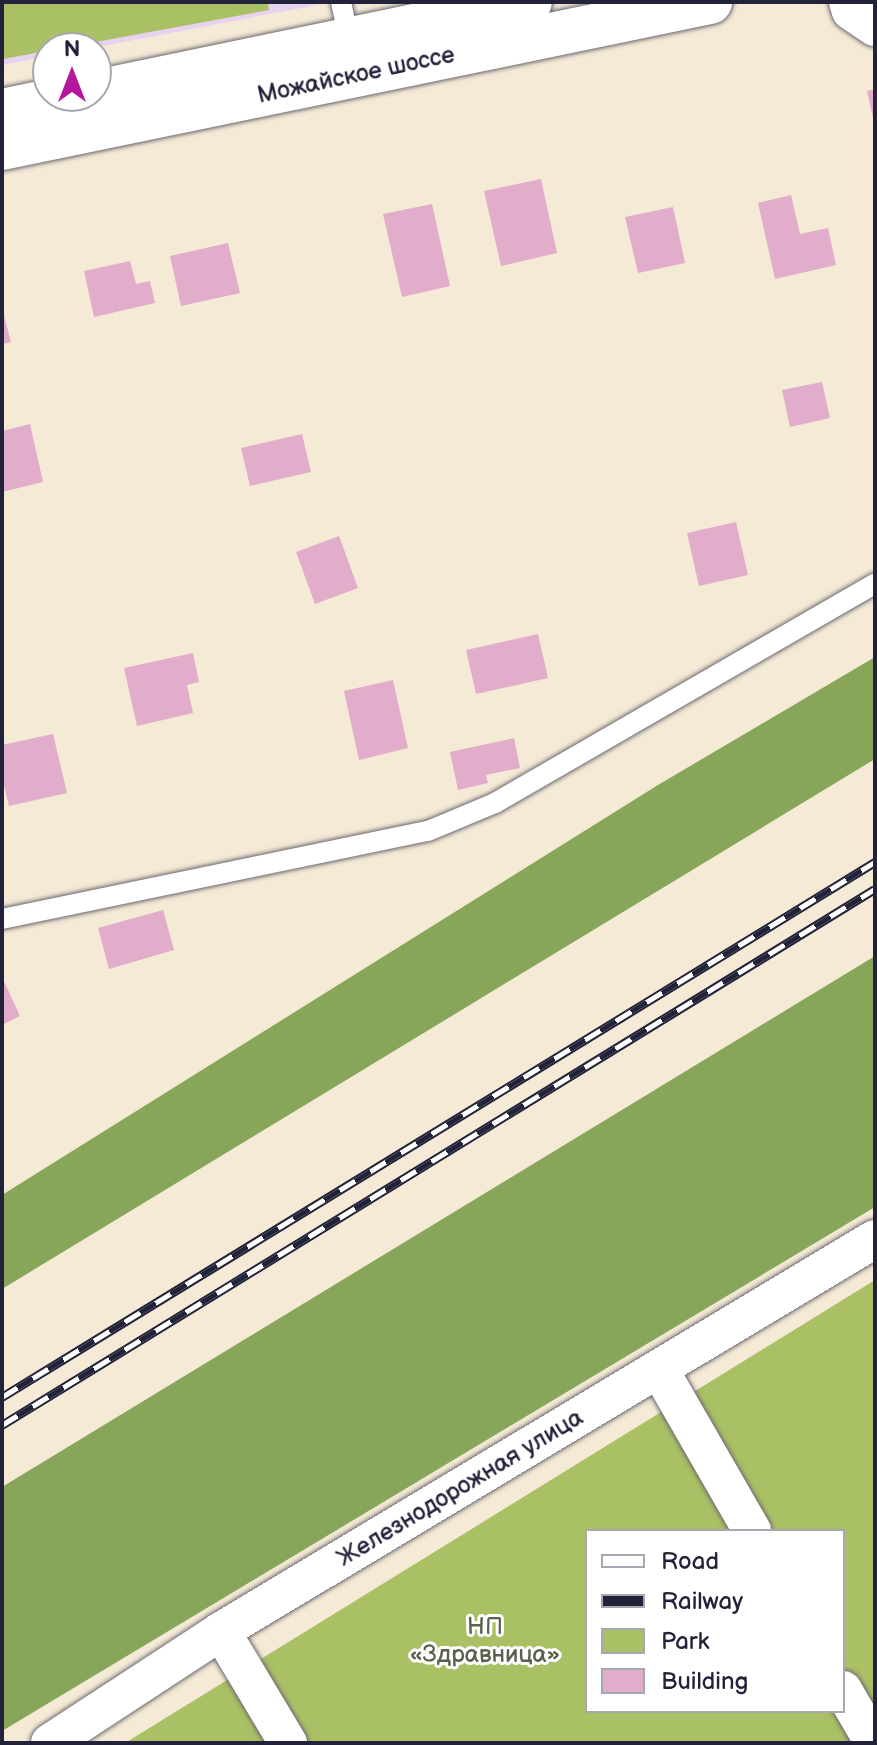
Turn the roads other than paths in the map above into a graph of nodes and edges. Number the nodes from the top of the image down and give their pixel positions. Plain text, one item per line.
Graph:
1 (530, 2) edge
2 (710, 2) edge
3 (848, 2) edge
4 (345, 21) edge
5 (875, 27) edge
6 (112, 87) edge
7 (32, 105) edge
8 (2, 111) edge
9 (2, 148) edge
10 (875, 584) edge
11 (2, 919) edge
12 (875, 1239) edge
13 (659, 1369) junction
14 (751, 1529) edge
15 (221, 1631) junction
16 (845, 1693) edge
17 (50, 1743) edge
18 (288, 1743) edge
19 (874, 1743) edge

1 - 4 main road, Можайское шоссе
2 - 9 main road, Можайское шоссе
3 - 5 street
4 - 6 main road, Можайское шоссе
7 - 8 main road
10 - 11 lane
12 - 13 street, Железнодорожная улица
13 - 14 street
13 - 15 street, Железнодорожная улица
15 - 17 street, Железнодорожная улица
15 - 18 street
16 - 19 street

